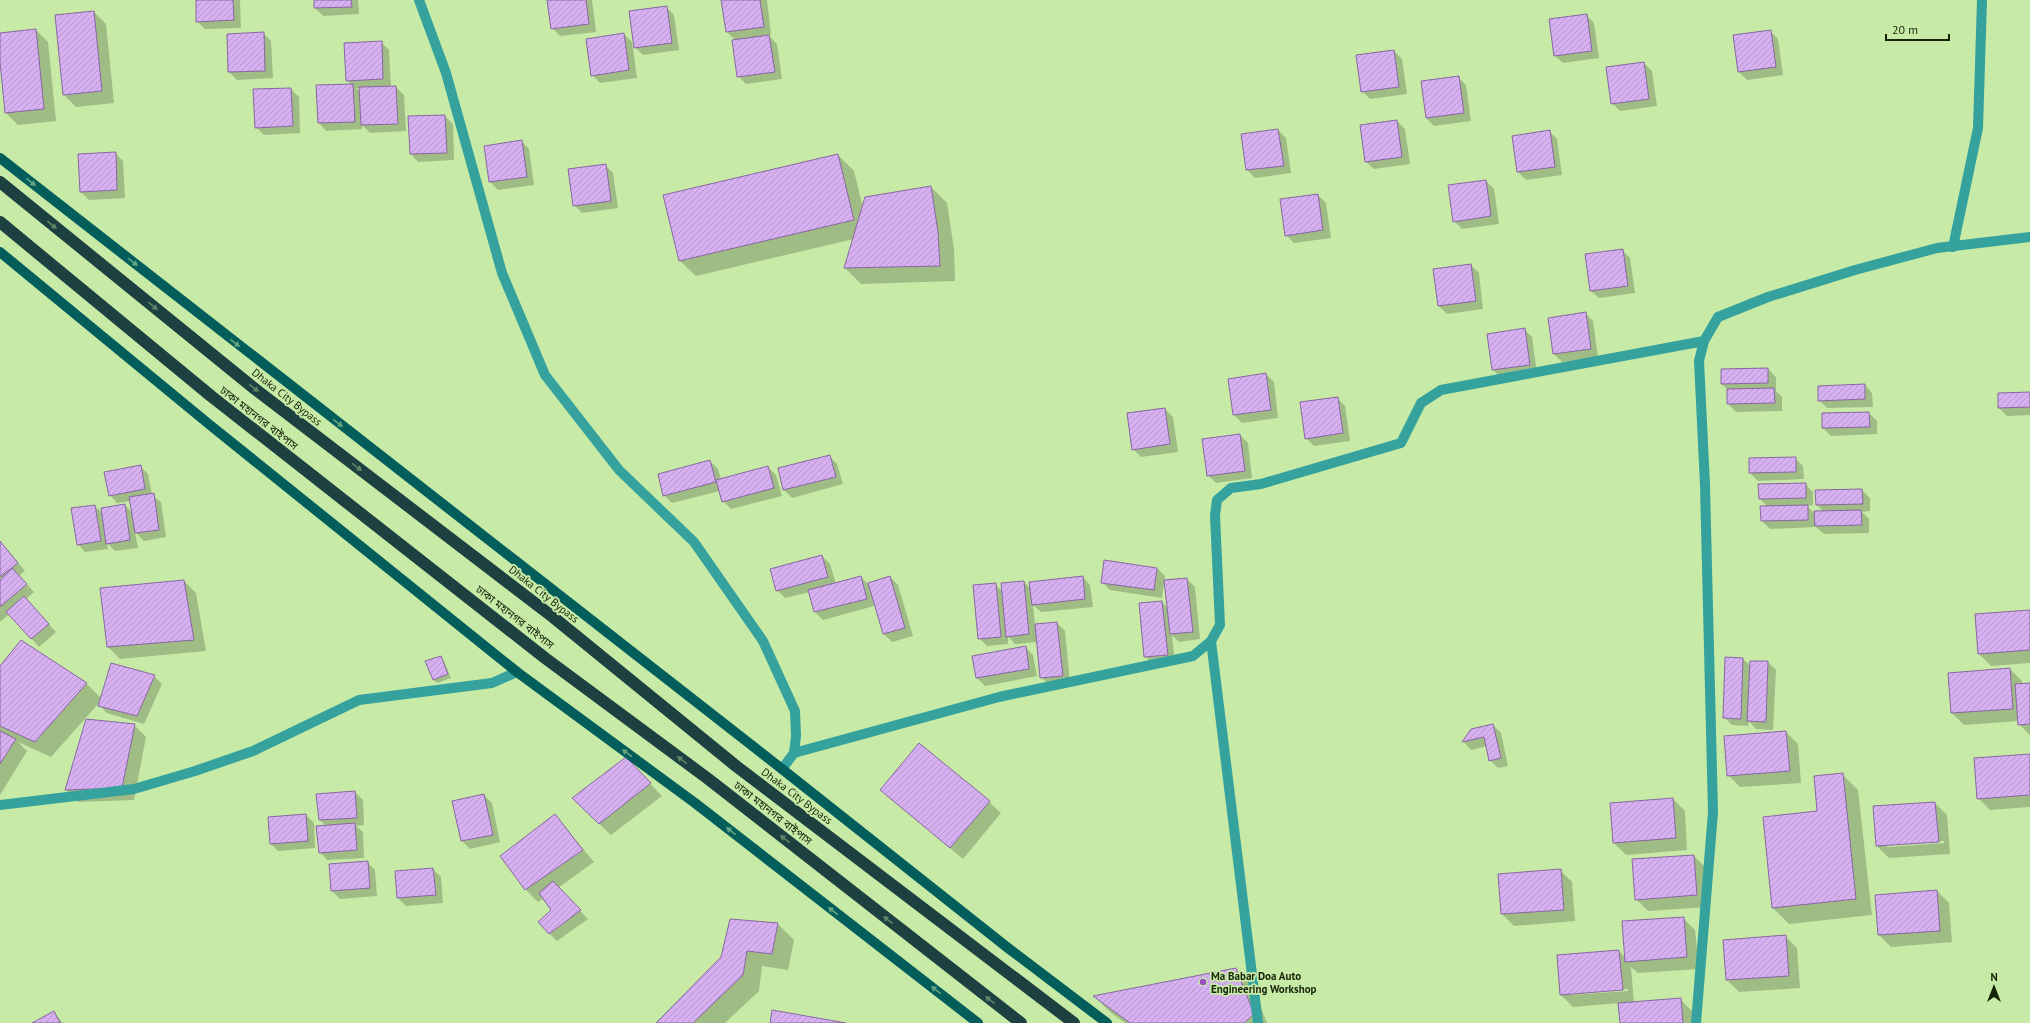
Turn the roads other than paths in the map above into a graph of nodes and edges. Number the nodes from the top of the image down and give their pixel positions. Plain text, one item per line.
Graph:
1 (419, 0) edge
2 (1982, 0) edge
3 (0, 158) edge
4 (0, 182) edge
5 (0, 222) edge
6 (2030, 237) edge
7 (1953, 247) junction
8 (0, 252) edge
9 (1704, 341) junction
10 (1211, 641) junction
11 (517, 672) junction
12 (794, 753) junction
13 (782, 769) junction
14 (0, 805) edge
15 (978, 1023) edge
16 (1021, 1023) edge
17 (1074, 1023) edge
18 (1107, 1023) edge
19 (1258, 1023) edge
20 (1696, 1023) edge

1 - 12 street
2 - 7 street
3 -> 13 main road
4 -> 17 highway, Dhaka City Bypass
16 -> 5 highway, ঢাকা মহানগর বাইপাস
6 - 7 street
7 - 9 street
8 - 11 main road
9 - 10 street
9 - 20 street
10 - 12 street
10 - 19 street
11 - 14 street
15 -> 11 main road
12 - 13 street
13 - 18 main road

